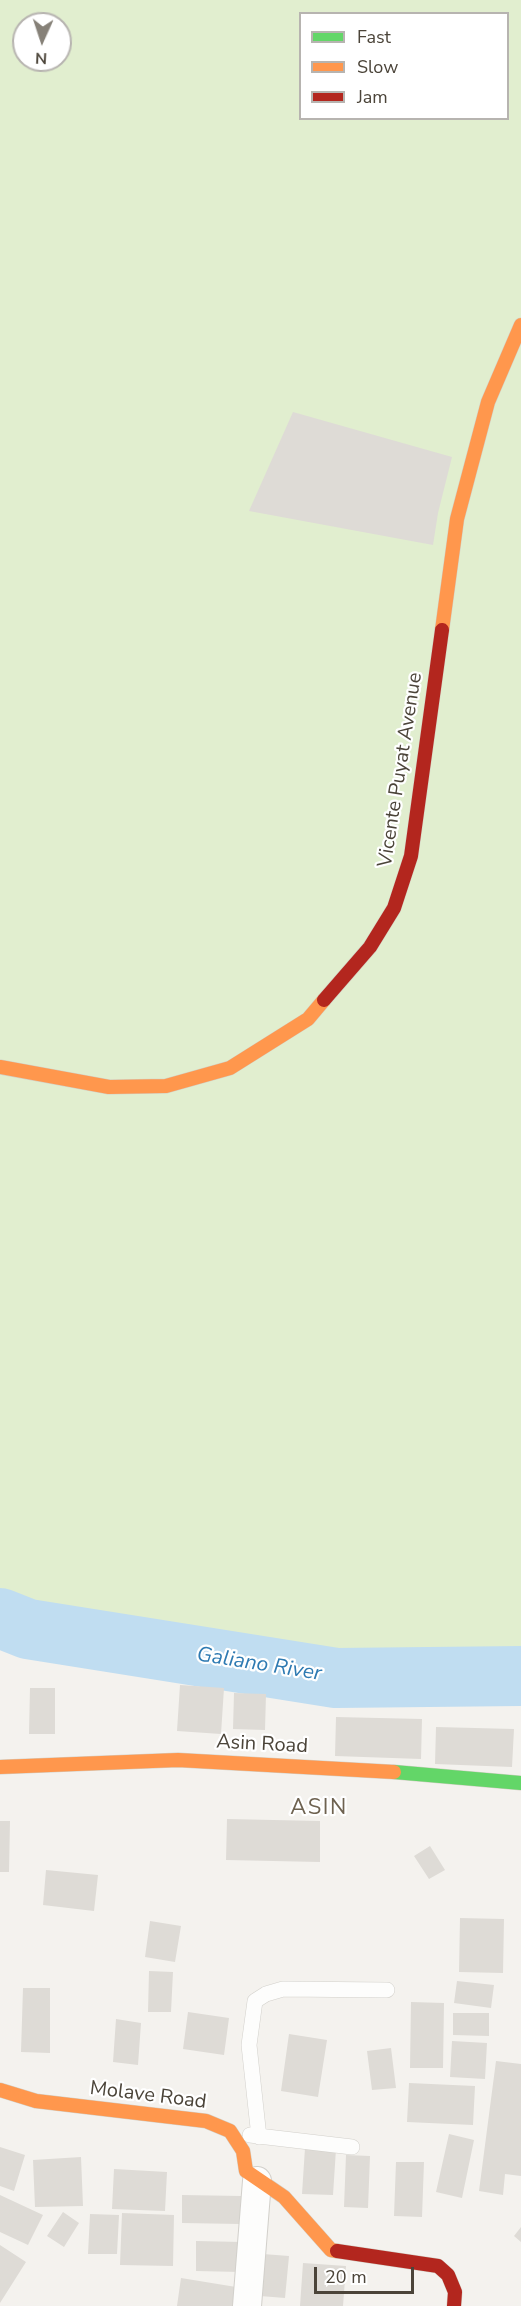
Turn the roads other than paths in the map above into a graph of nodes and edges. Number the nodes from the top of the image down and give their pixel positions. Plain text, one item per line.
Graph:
1 (521, 325) edge
2 (0, 1066) edge
3 (0, 1767) edge
4 (521, 1783) edge
5 (387, 1990) dead end
6 (0, 2090) edge
7 (230, 2131) junction
8 (260, 2137) junction
9 (351, 2147) dead end
10 (257, 2181) junction
11 (247, 2306) edge
12 (454, 2306) edge

1 - 2 street, Vicente Puyat Avenue
3 - 4 street, Asin Road
5 - 8 lane
6 - 7 street, Molave Road
7 - 8 lane
7 - 10 street
8 - 9 lane
10 - 11 street
10 - 12 street

